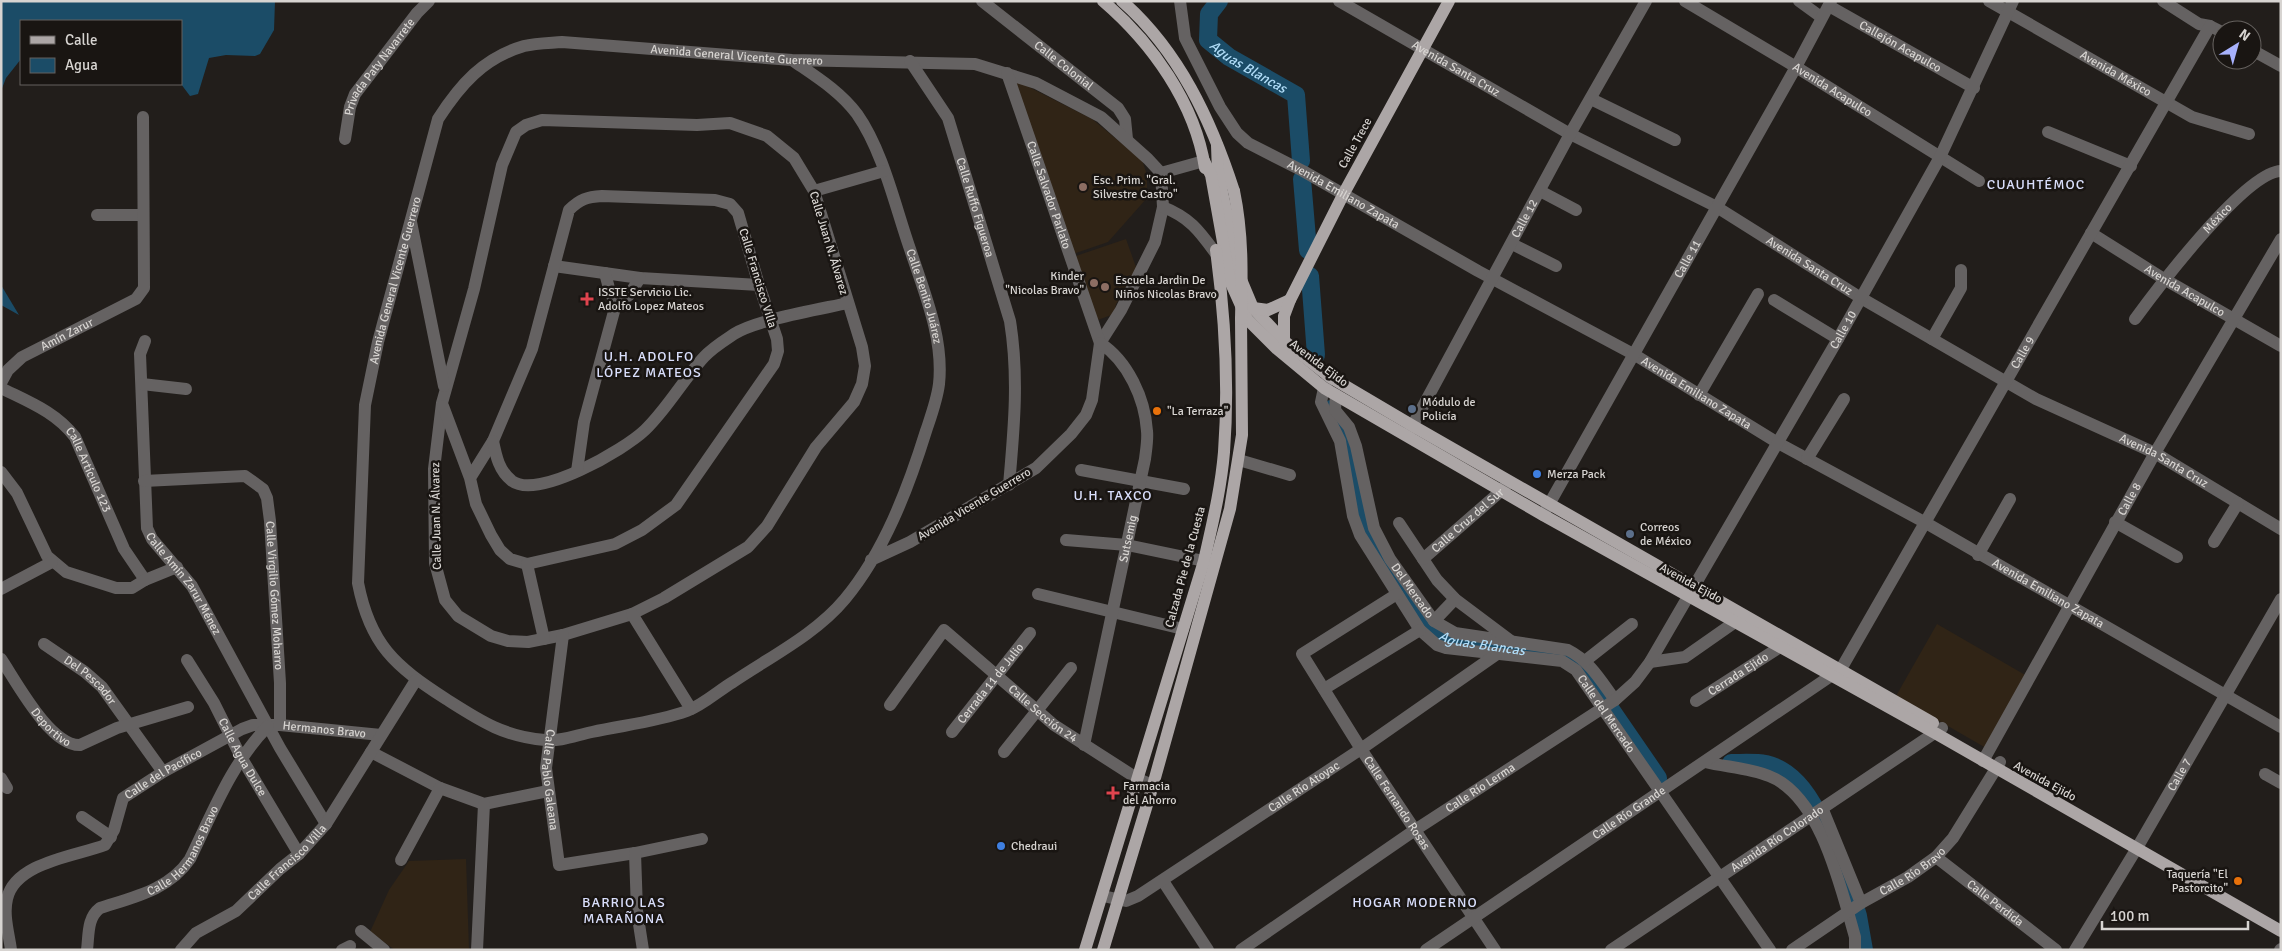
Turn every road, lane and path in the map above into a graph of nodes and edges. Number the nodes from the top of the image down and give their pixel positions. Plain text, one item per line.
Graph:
1 (429, 1) edge
2 (982, 1) edge
3 (1103, 1) edge
4 (1122, 1) edge
5 (1180, 1) edge
6 (1339, 1) edge
7 (1450, 1) edge
8 (1646, 1) edge
9 (1685, 1) edge
10 (1800, 1) edge
11 (1989, 1) edge
12 (2163, 1) edge
13 (1830, 4) edge
14 (2010, 7) edge
15 (1822, 17) junction
16 (2210, 26) joint
17 (1421, 50) junction
18 (2262, 56) edge
19 (792, 60) junction
20 (910, 62) junction
21 (2281, 66) edge
22 (1796, 67) junction
23 (1007, 73) junction
24 (1974, 88) junction
25 (1591, 99) junction
26 (2167, 102) junction
27 (143, 117) dead end
28 (2048, 132) dead end
29 (1570, 134) junction
30 (2249, 134) dead end
31 (345, 139) dead end
32 (1127, 139) junction
33 (1675, 140) dead end
34 (1217, 145) junction
35 (1940, 156) junction
36 (1204, 161) junction
37 (2131, 166) junction
38 (884, 171) junction
39 (2281, 171) edge
40 (1161, 173) junction
41 (1979, 181) dead end
42 (814, 191) junction
43 (1540, 191) junction
44 (1344, 193) junction
45 (1716, 206) junction
46 (1163, 207) junction
47 (1576, 210) dead end
48 (97, 215) dead end
49 (143, 215) junction
50 (411, 220) junction
51 (2091, 233) junction
52 (2281, 239) edge
53 (1512, 244) junction
54 (2277, 253) edge
55 (1217, 255) junction
56 (554, 266) junction
57 (1556, 266) dead end
58 (1961, 270) dead end
59 (605, 273) junction
60 (640, 278) junction
61 (1493, 279) junction
62 (2164, 280) junction
63 (759, 285) junction
64 (1758, 294) dead end
65 (1861, 298) junction
66 (1290, 300) junction
67 (1774, 300) dead end
68 (848, 303) junction
69 (616, 304) junction
70 (1253, 308) junction
71 (2233, 317) junction
72 (2135, 319) dead end
73 (772, 320) junction
74 (1240, 322) junction
75 (1224, 325) junction
76 (1838, 338) junction
77 (1932, 339) junction
78 (145, 340) dead end
79 (1284, 341) junction
80 (1100, 343) junction
81 (2281, 346) edge
82 (1635, 354) junction
83 (1327, 382) junction
84 (2006, 382) junction
85 (1, 383) edge
86 (142, 384) junction
87 (1, 388) edge
88 (186, 389) dead end
89 (444, 390) junction
90 (1336, 395) junction
91 (1699, 395) junction
92 (1844, 398) dead end
93 (442, 403) junction
94 (1410, 432) junction
95 (493, 441) junction
96 (1778, 443) junction
97 (2155, 453) junction
98 (1807, 459) junction
99 (1240, 460) junction
100 (1081, 470) dead end
101 (577, 471) junction
102 (1, 472) edge
103 (1290, 476) dead end
104 (470, 478) junction
105 (144, 481) junction
106 (1140, 481) junction
107 (1009, 485) junction
108 (1505, 486) junction
109 (1184, 489) dead end
110 (2010, 499) dead end
111 (2238, 503) junction
112 (1545, 510) junction
113 (2115, 522) junction
114 (1399, 523) dead end
115 (1926, 524) junction
116 (2281, 529) edge
117 (1066, 540) dead end
118 (2214, 542) dead end
119 (1127, 546) junction
120 (1978, 555) junction
121 (2177, 557) dead end
122 (1423, 558) junction
123 (871, 560) junction
124 (1204, 561) junction
125 (52, 562) junction
126 (527, 564) junction
127 (177, 567) junction
128 (145, 580) junction
129 (1, 589) edge
130 (1689, 592) junction
131 (1038, 594) dead end
132 (1397, 594) junction
133 (1455, 599) junction
134 (2281, 599) edge
135 (2068, 606) junction
136 (1111, 612) junction
137 (632, 614) junction
138 (1434, 621) junction
139 (1735, 622) junction
140 (1632, 624) dead end
141 (1183, 629) junction
142 (1420, 630) junction
143 (1030, 633) dead end
144 (563, 635) junction
145 (544, 639) junction
146 (1513, 642) junction
147 (44, 644) dead end
148 (1780, 647) junction
149 (1497, 654) junction
150 (1, 659) edge
151 (187, 660) dead end
152 (1585, 661) junction
153 (1650, 662) junction
154 (1071, 668) dead end
155 (1837, 673) junction
156 (997, 675) junction
157 (416, 680) junction
158 (1324, 689) junction
159 (2225, 695) junction
160 (1696, 701) dead end
161 (1609, 704) junction
162 (890, 705) dead end
163 (188, 707) dead end
164 (691, 709) junction
165 (1038, 709) junction
166 (127, 724) junction
167 (274, 725) junction
168 (2281, 727) edge
169 (1938, 731) junction
170 (952, 732) dead end
171 (230, 735) junction
172 (381, 735) junction
173 (549, 741) junction
174 (1084, 745) junction
175 (1361, 749) junction
176 (372, 752) junction
177 (1004, 752) dead end
178 (241, 757) junction
179 (1984, 757) junction
180 (1705, 762) junction
181 (1998, 766) junction
182 (163, 772) junction
183 (2265, 774) dead end
184 (1138, 779) junction
185 (2281, 783) edge
186 (1153, 785) junction
187 (440, 788) junction
188 (548, 790) junction
189 (1661, 792) junction
190 (484, 804) junction
191 (1817, 813) junction
192 (82, 817) dead end
193 (326, 824) junction
194 (1415, 830) junction
195 (111, 837) junction
196 (702, 839) dead end
197 (2139, 845) junction
198 (635, 853) junction
199 (299, 854) junction
200 (1936, 857) junction
201 (401, 860) dead end
202 (1719, 877) junction
203 (1163, 881) junction
204 (1103, 896) junction
205 (1118, 900) junction
206 (1854, 908) junction
207 (1474, 918) junction
208 (2281, 921) edge
209 (361, 931) dead end
210 (2281, 931) edge
211 (11, 950) edge
212 (87, 950) edge
213 (181, 950) edge
214 (384, 950) edge
215 (477, 950) edge
216 (643, 950) edge
217 (1085, 950) edge
218 (1103, 950) edge
219 (1208, 950) edge
220 (1241, 950) edge
221 (1426, 950) edge
222 (1495, 950) edge
223 (1611, 950) edge
224 (1770, 950) edge
225 (1792, 950) edge
226 (1855, 950) edge
227 (2056, 950) edge
228 (2075, 950) edge

1 - 31 street, Privada Paty Navarrete
2 - 32 street, Calle Colonial
3 - 36 main road, Calzada Pie de la Cuesta
4 - 34 main road
5 - 44 street, Avenida Emiliano Zapata
6 - 17 street, Avenida Santa Cruz
7 - 17 main road, Calle Trece
8 - 25 street, Calle 12
9 - 22 street, Avenida Acapulco
10 - 15 street
11 - 14 street, Avenida México
12 - 16 street
13 - 15 street, Calle 11
13 - 24 street, Callejón Acapulco
14 - 24 street, Calle 10
14 - 26 street, Avenida México
15 - 22 street, Calle 11
16 - 26 street, Calle 9
17 - 29 street, Avenida Santa Cruz
17 - 44 main road, Calle Trece
18 - 21 street
19 - 20 street, Avenida General Vicente Guerrero
19 - 38 street, Calle Benito Juárez
19 - 50 street, Avenida General Vicente Guerrero
20 - 23 street, Avenida General Vicente Guerrero
20 - 107 street, Calle Ruffo Figueroa
22 - 35 street, Avenida Acapulco
22 - 45 street, Calle 11
23 - 32 street, Avenida General Vicente Guerrero
23 - 80 street, Calle Salvador Parlato
24 - 35 street, Calle 10
25 - 29 street, Calle 12
25 - 33 street
26 - 30 street, Avenida México
26 - 37 street, Calle 9
27 - 49 street
28 - 37 street
29 - 43 street, Calle 12
29 - 45 street, Avenida Santa Cruz
32 - 40 street, Avenida General Vicente Guerrero
34 - 70 main road, Avenida Ejido
34 - 74 main road, bridge
35 - 41 street, Avenida Acapulco
35 - 65 street, Calle 10
36 - 40 street
36 - 55 main road, Calzada Pie de la Cuesta
36 - 83 main road, Avenida Ejido
37 - 51 street, Calle 9
38 - 42 street
38 - 123 street, Calle Benito Juárez
39 - 62 street, México
40 - 46 street, Avenida Vicente Guerrero
42 - 68 street, Calle Juan N. Álvarez
42 - 89 street, Calle Juan N. Álvarez
43 - 47 street
43 - 53 street, Calle 12
44 - 61 street, Avenida Emiliano Zapata
44 - 66 main road, Calle Trece
45 - 65 street, Avenida Santa Cruz
45 - 82 street, Calle 11
46 - 55 street
46 - 80 street, Avenida Vicente Guerrero
48 - 49 street
49 - 85 street, Amín Zarur
50 - 89 street
50 - 157 street, Avenida General Vicente Guerrero
51 - 62 street, Avenida Acapulco
51 - 84 street, Calle 9
52 - 54 street, Calle 8
53 - 57 street
53 - 61 street, Calle 12
54 - 71 street, Calle 8
55 - 75 main road, Calzada Pie de la Cuesta
56 - 59 street
56 - 63 street, Calle Francisco Villa
56 - 95 street, Calle Francisco Villa
58 - 77 street
59 - 60 street
59 - 69 street
60 - 63 street
60 - 69 street
61 - 82 street, Avenida Emiliano Zapata
61 - 94 street, Calle 12
62 - 71 street, Avenida Acapulco
62 - 72 street, México
63 - 73 street, Calle Francisco Villa
64 - 91 street
65 - 76 street, Calle 10
65 - 77 street, Avenida Santa Cruz
66 - 70 main road
66 - 79 main road, Calle Trece
67 - 76 street
68 - 73 street
68 - 137 street, Calle Juan N. Álvarez
69 - 101 street
70 - 79 main road, Avenida Ejido
71 - 81 street, Avenida Acapulco
71 - 97 street, Calle 8
73 - 101 street
73 - 126 street, Calle Francisco Villa
74 - 75 main road
74 - 99 main road
75 - 124 main road, Calzada Pie de la Cuesta
76 - 96 street, Calle 10
77 - 84 street, Avenida Santa Cruz
78 - 86 street, Calle Amín Zarur Ménez
79 - 83 main road, Avenida Ejido
80 - 106 street, Sutsemig
80 - 107 street, Avenida Vicente Guerrero
82 - 91 street, Avenida Emiliano Zapata
82 - 112 street, Calle 11
83 - 90 main road, Avenida Ejido
83 - 94 main road, Avenida Ejido
83 - 132 street, Calle del Mercado
84 - 97 street, Avenida Santa Cruz
84 - 115 street, Calle 9
86 - 88 street
86 - 105 street, Calle Amín Zarur Ménez
87 - 128 street, Calle Artículo 123
89 - 93 street, Calle Juan N. Álvarez
90 - 94 main road, Avenida Ejido
90 - 138 street, Del Mercado
91 - 96 street, Avenida Emiliano Zapata
92 - 98 street
93 - 104 street
93 - 145 street, Calle Juan N. Álvarez
94 - 108 main road, Avenida Ejido
95 - 101 street
95 - 104 street, Calle Francisco Villa
96 - 98 street, Avenida Emiliano Zapata
96 - 130 street, Calle 10
97 - 111 street, Avenida Santa Cruz
97 - 113 street, Calle 8
98 - 115 street, Avenida Emiliano Zapata
99 - 103 street
99 - 186 main road
100 - 106 street
102 - 125 street
104 - 126 street
105 - 127 street, Calle Amín Zarur Ménez
105 - 167 street, Calle Virgilio Gómez Moharro
106 - 109 street
106 - 119 street, Sutsemig
107 - 123 street, Avenida Vicente Guerrero
108 - 112 main road, Avenida Ejido
108 - 122 street, Calle Cruz del Sur
110 - 120 street
111 - 116 street, Avenida Santa Cruz
111 - 118 street
112 - 130 main road, Avenida Ejido
113 - 121 street
113 - 135 street, Calle 8
114 - 122 street, Calle Cruz del Sur
115 - 120 street, Avenida Emiliano Zapata
115 - 155 street, Calle 9
117 - 119 street
119 - 124 street
119 - 136 street, Sutsemig
120 - 135 street, Avenida Emiliano Zapata
122 - 133 street, Calle Cruz del Sur
123 - 164 street, Avenida General Vicente Guerrero
124 - 141 main road, Calzada Pie de la Cuesta
125 - 128 street
125 - 129 street
126 - 145 street
127 - 128 street
127 - 167 street, Calle Amín Zarur Ménez
130 - 139 main road, Avenida Ejido
130 - 153 street, Calle Río Lerma
130 - 155 main road, Avenida Ejido
131 - 136 street
132 - 142 street, Calle del Mercado
132 - 158 street, Calle Fernando Rosas
133 - 138 street
133 - 146 street, Calle Cruz del Sur
134 - 159 street, Calle 7
135 - 159 street, Avenida Emiliano Zapata
135 - 179 street, Calle 8
136 - 141 street
136 - 174 street, Sutsemig
137 - 144 street, Calle Juan N. Álvarez
137 - 164 street
138 - 146 street, Del Mercado
139 - 148 main road, Avenida Ejido
139 - 153 street
140 - 152 street
141 - 184 main road, Calzada Pie de la Cuesta
142 - 149 street, Calle del Mercado
142 - 158 street
143 - 156 street, Cerrada 11 de Julio
144 - 145 street, Calle Juan N. Álvarez
144 - 173 street, Calle Pablo Galeana
146 - 152 street, Del Mercado
147 - 166 street, Del Pescador
148 - 155 main road, Avenida Ejido
148 - 160 street, Cerrada Ejido
149 - 161 street, Calle del Mercado
149 - 175 street, Calle Río Atoyac
150 - 166 street, Deportivo
151 - 171 street, Calle Agua Dulce
152 - 161 street, Del Mercado
153 - 161 street, Calle Río Lerma
154 - 165 street
155 - 169 main road, Avenida Ejido
155 - 180 street, Calle Río Grande
156 - 162 street, Calle Sección 24
156 - 165 street, Calle Sección 24
156 - 170 street, Cerrada 11 de Julio
157 - 172 street, Calle Francisco Villa
157 - 173 street, Avenida General Vicente Guerrero
158 - 175 street, Calle Fernando Rosas
159 - 168 street, Avenida Emiliano Zapata
159 - 197 street, Calle 7
161 - 189 street, Calle del Mercado
161 - 194 street, Calle Río Lerma
163 - 166 street, Deportivo
164 - 173 street, Avenida General Vicente Guerrero
165 - 174 street, Calle Sección 24
165 - 177 street
166 - 182 street
167 - 171 street, Calle del Pacífico
167 - 172 street, Hermanos Bravo
167 - 178 street, Calle Hermanos Bravo
167 - 193 street, Calle Amín Zarur Ménez
169 - 179 main road, Avenida Ejido
169 - 191 street, Avenida Río Colorado
171 - 178 street, Calle Agua Dulce
171 - 182 street, Calle del Pacífico
172 - 176 street, Calle Francisco Villa
173 - 188 street, Calle Pablo Galeana
174 - 184 street, Calle Sección 24
175 - 194 street, Calle Fernando Rosas
175 - 203 street, Calle Río Atoyac
176 - 187 street
176 - 193 street, Calle Francisco Villa
178 - 199 street, Calle Agua Dulce
178 - 212 street, Calle Hermanos Bravo
179 - 181 main road, Avenida Ejido
180 - 189 street, Calle Río Grande
180 - 191 street
181 - 197 main road, Avenida Ejido
181 - 200 street, Calle Río Bravo
182 - 195 street, Calle del Pacífico
183 - 185 street
184 - 186 street, Calle Sección 24
184 - 204 main road, Calzada Pie de la Cuesta
186 - 205 main road
187 - 190 street
187 - 201 street
188 - 190 street
188 - 198 street, Calle Pablo Galeana
189 - 202 street, Calle del Mercado
189 - 207 street, Calle Río Grande
190 - 215 street
191 - 202 street, Avenida Río Colorado
191 - 206 street
192 - 195 street
193 - 199 street, Calle Francisco Villa
194 - 207 street, Calle Fernando Rosas
194 - 220 street, Calle Río Lerma
195 - 211 street
196 - 198 street
197 - 208 main road, Avenida Ejido
197 - 210 main road, Avenida Ejido
197 - 228 street, Calle 7
198 - 216 street
199 - 213 street, Calle Francisco Villa
200 - 206 street, Calle Río Bravo
200 - 227 street, Calle Perdida
202 - 223 street, Avenida Río Colorado
202 - 224 street, Calle del Mercado
203 - 205 street, Calle Río Atoyac
203 - 219 street
204 - 205 street, Calle Río Atoyac
204 - 217 main road, Calzada Pie de la Cuesta
205 - 218 main road
206 - 225 street, Calle Río Bravo
206 - 226 street
207 - 221 street, Calle Río Grande
207 - 222 street, Calle Fernando Rosas
209 - 214 street

